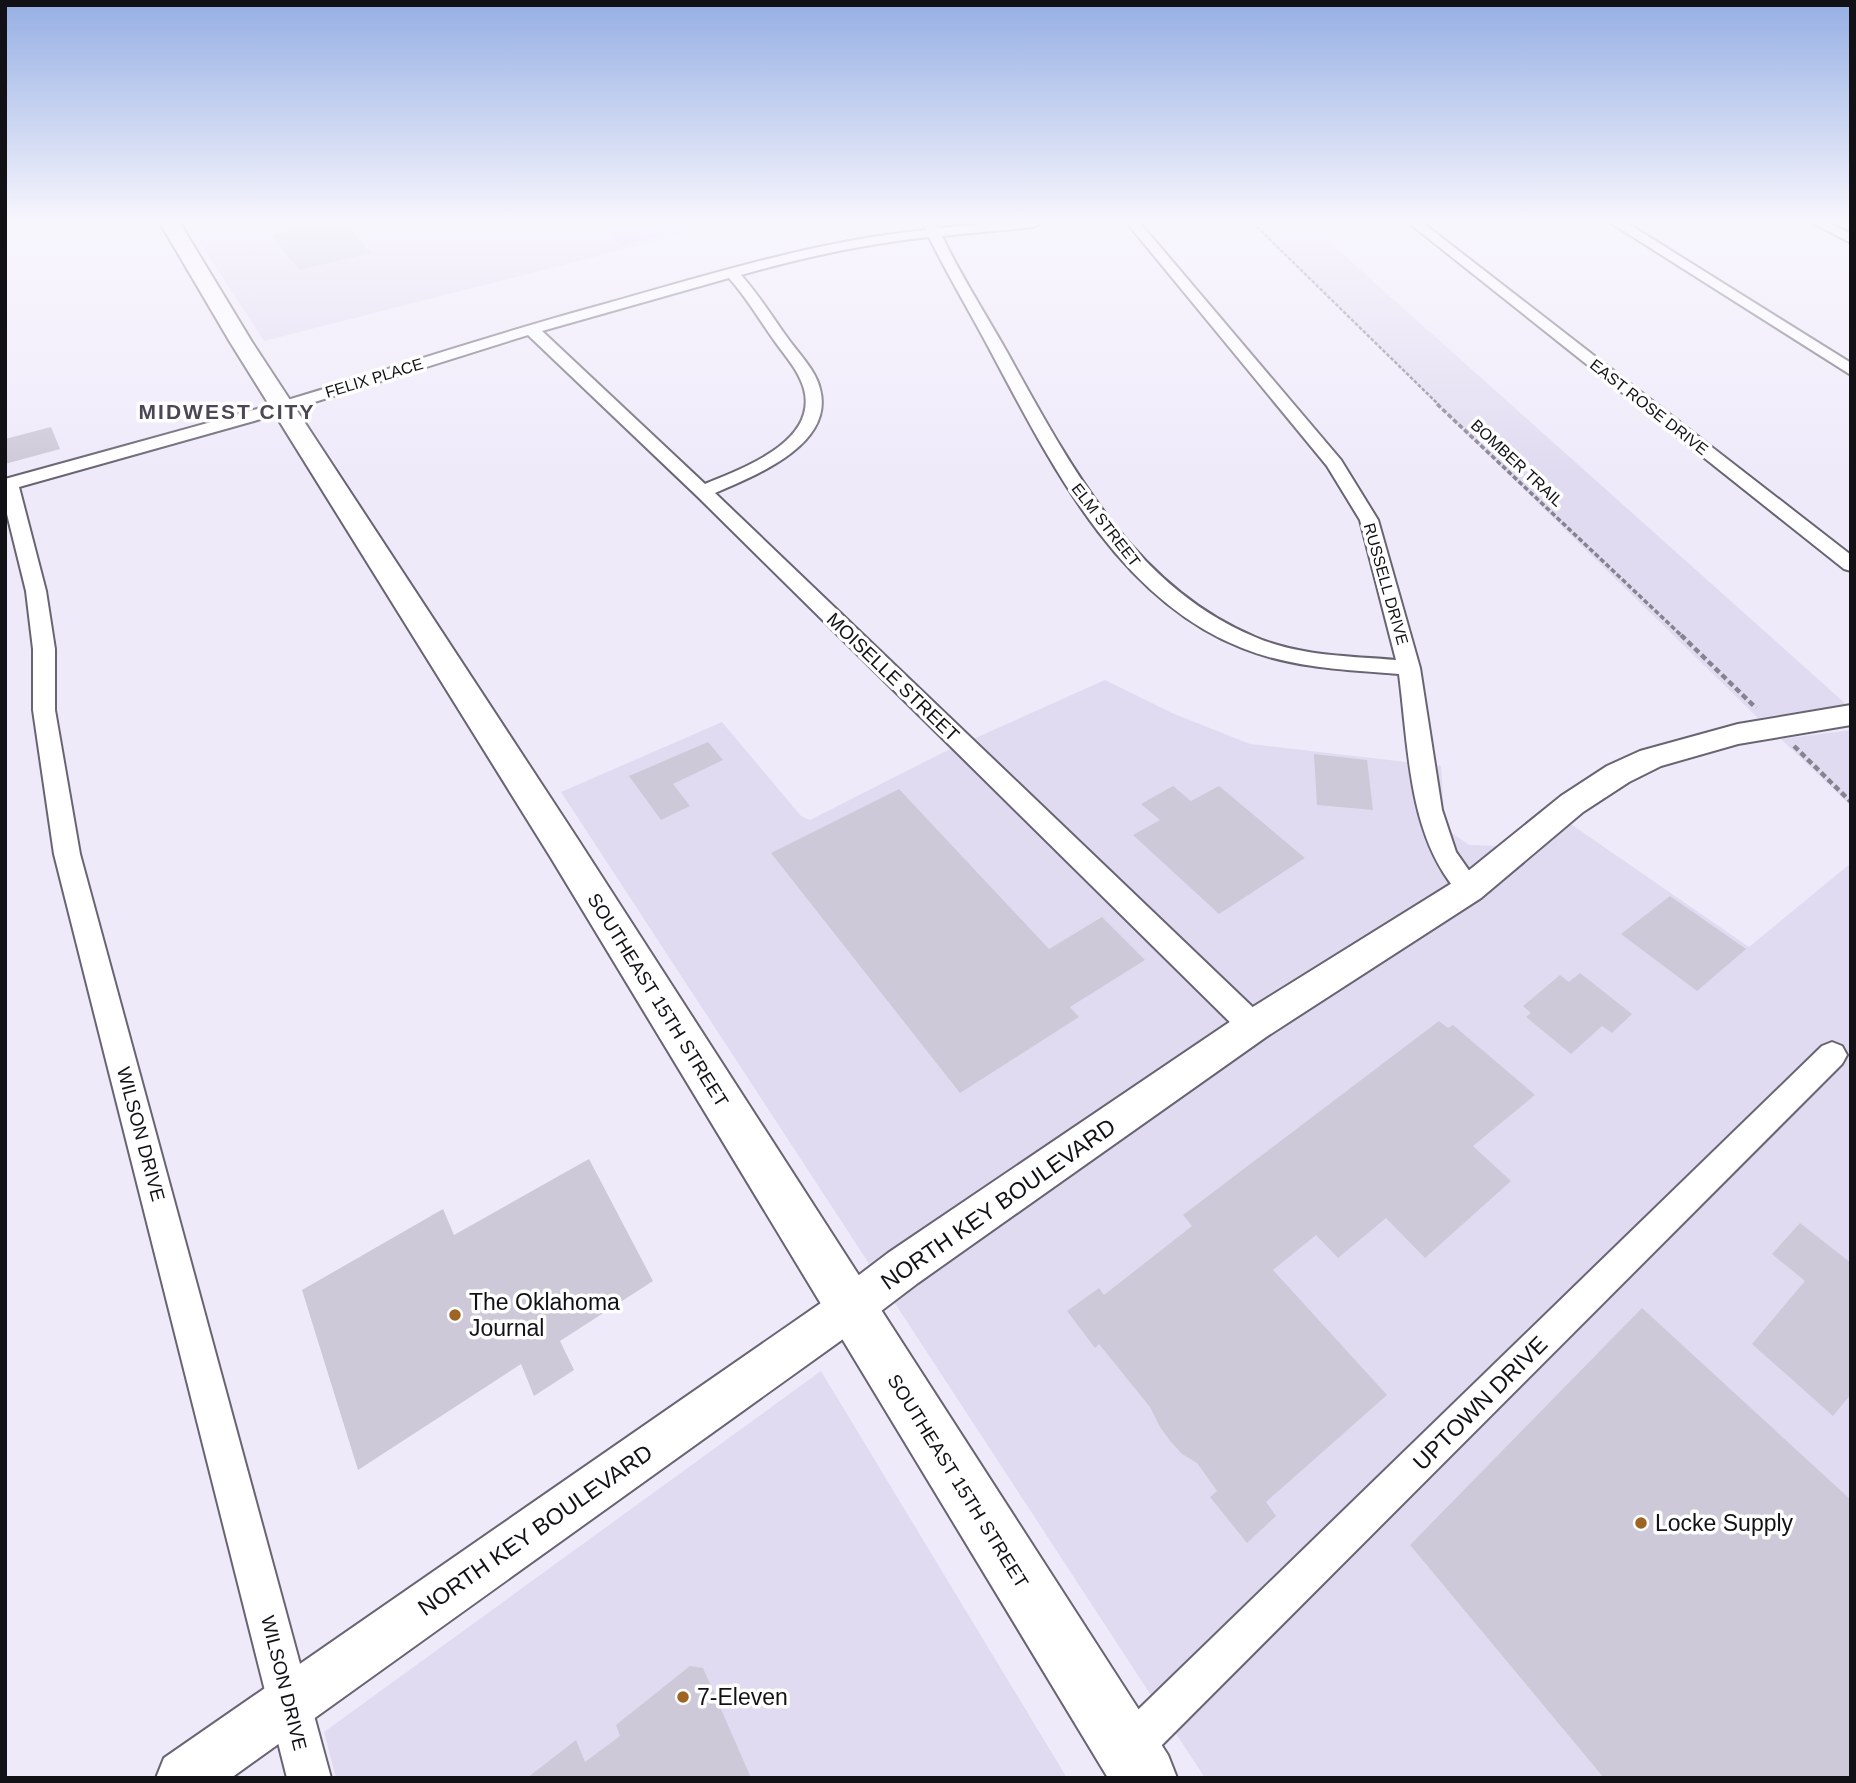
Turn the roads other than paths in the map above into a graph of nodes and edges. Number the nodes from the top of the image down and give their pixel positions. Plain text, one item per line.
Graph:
1 (221, 306) edge
2 (611, 306) edge
3 (756, 306) edge
4 (975, 306) edge
5 (1203, 306) edge
6 (1521, 306) edge
7 (1751, 306) edge
8 (531, 329) junction
9 (1851, 369) edge
10 (282, 407) junction
11 (7, 485) edge
12 (703, 492) junction
13 (1851, 565) edge
14 (1409, 668) junction
15 (1851, 715) edge
16 (1469, 889) junction
17 (1253, 1026) junction
18 (1832, 1055) dead end
19 (849, 1309) junction
20 (290, 1702) junction
21 (1136, 1764) edge
22 (184, 1778) edge
23 (309, 1778) edge

1 - 10 main road, SOUTHEAST 15TH STREET
2 - 8 street, FELIX PLACE
3 - 12 street
4 - 14 street, ELM STREET
5 - 14 street, RUSSELL DRIVE
6 - 13 street, EAST ROSE DRIVE
7 - 9 street
8 - 10 street, FELIX PLACE
8 - 12 street, MOISELLE STREET
10 - 11 street, FELIX PLACE
10 - 19 main road, SOUTHEAST 15TH STREET
11 - 20 street, WILSON DRIVE
12 - 17 street, MOISELLE STREET
14 - 16 street, RUSSELL DRIVE
15 - 16 street, NORTH KEY BOULEVARD
16 - 17 street, NORTH KEY BOULEVARD
17 - 19 street, NORTH KEY BOULEVARD
18 - 21 street, UPTOWN DRIVE
19 - 20 street, NORTH KEY BOULEVARD
19 - 21 main road, SOUTHEAST 15TH STREET
20 - 22 street, NORTH KEY BOULEVARD
20 - 23 street, WILSON DRIVE

